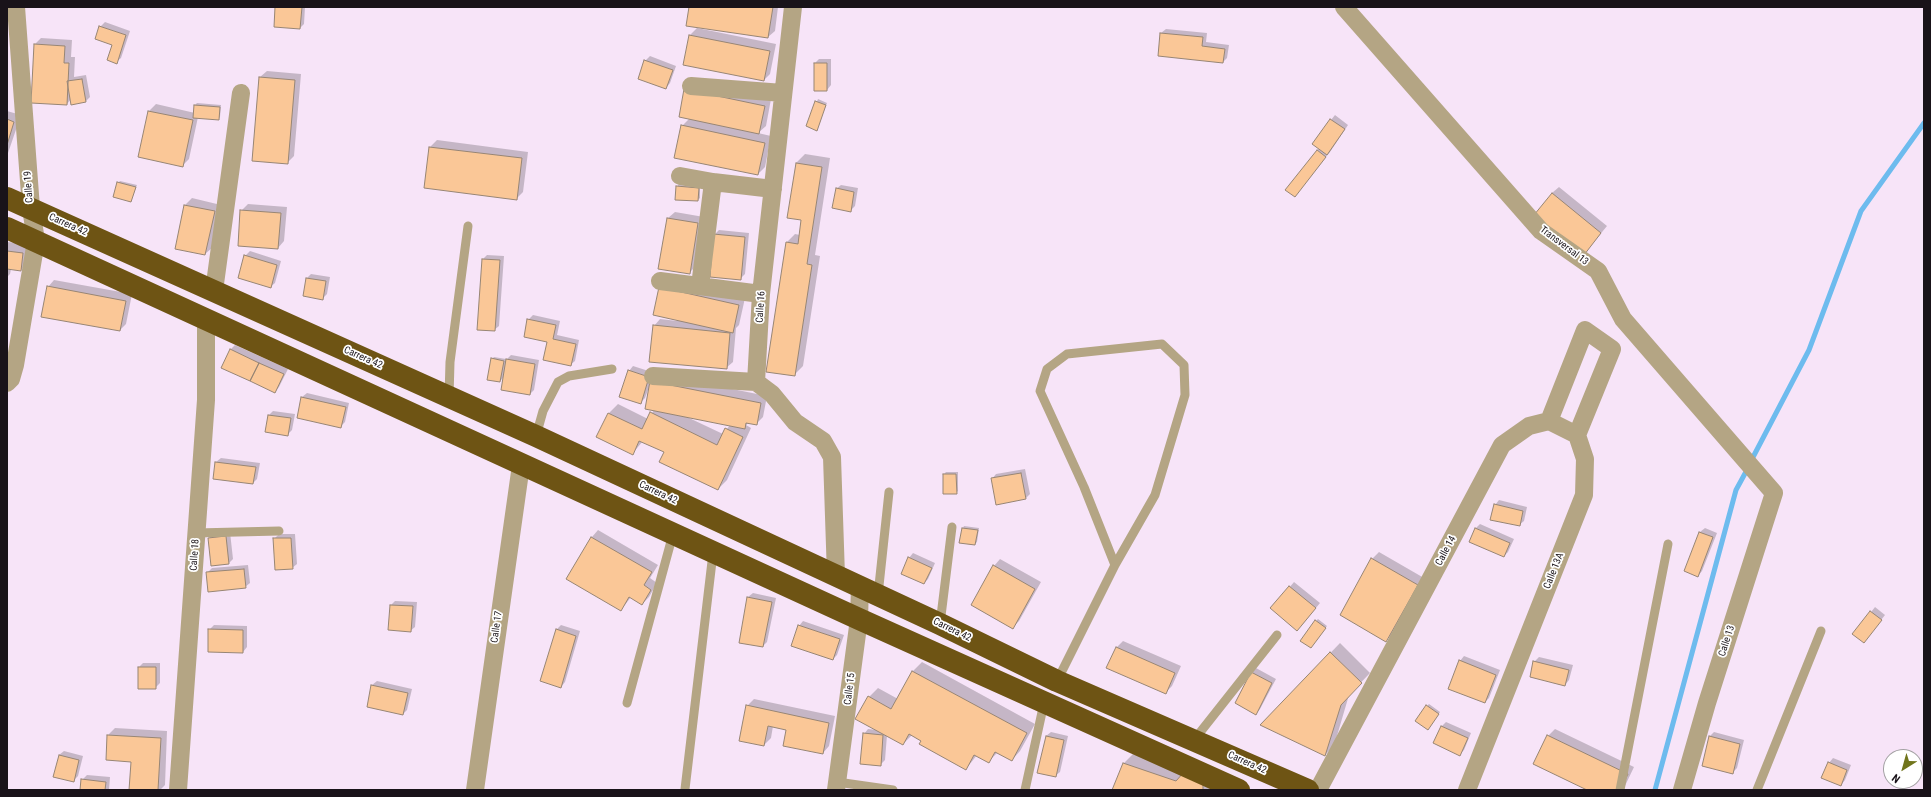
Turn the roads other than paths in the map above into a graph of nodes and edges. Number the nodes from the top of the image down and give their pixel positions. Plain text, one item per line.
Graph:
1 (16, 7) edge
2 (793, 7) edge
3 (1344, 7) edge
4 (14, 78) edge
5 (691, 86) dead end
6 (241, 92) dead end
7 (783, 92) junction
8 (680, 176) dead end
9 (713, 182) junction
10 (773, 189) junction
11 (7, 198) edge
12 (31, 208) junction
13 (468, 226) dead end
14 (7, 228) edge
15 (36, 241) junction
16 (660, 281) dead end
17 (700, 286) junction
18 (214, 291) junction
19 (761, 294) junction
20 (206, 320) junction
21 (612, 369) dead end
22 (653, 376) dead end
23 (756, 382) junction
24 (7, 383) edge
25 (449, 397) junction
26 (1549, 421) junction
27 (1577, 435) junction
28 (536, 436) junction
29 (521, 465) junction
30 (889, 492) dead end
31 (1774, 493) joint
32 (952, 527) dead end
33 (280, 531) dead end
34 (196, 533) junction
35 (673, 534) junction
36 (1668, 544) dead end
37 (714, 552) junction
38 (1115, 565) junction
39 (836, 576) junction
40 (869, 591) junction
41 (859, 619) junction
42 (940, 624) junction
43 (1821, 632) dead end
44 (1277, 635) dead end
45 (1057, 681) junction
46 (627, 702) dead end
47 (1044, 703) junction
48 (1194, 740) junction
49 (837, 786) edge
50 (686, 789) dead end
51 (178, 790) edge
52 (475, 790) edge
53 (893, 790) edge
54 (1025, 790) edge
55 (1239, 790) edge
56 (1308, 790) edge
57 (1318, 790) edge
58 (1467, 790) edge
59 (1620, 790) edge
60 (1682, 790) edge
61 (1757, 790) edge

1 - 4 street, Calle 19
2 - 7 street, Calle 16
3 - 31 street, Transversal 13
4 - 12 street, Calle 19
5 - 7 street
6 - 18 street
7 - 10 street, Calle 16
8 - 9 street
9 - 10 street
9 - 17 street
10 - 19 street, Calle 16
11 - 12 highway, Carrera 42
12 - 15 street, Calle 19
12 - 18 highway, Carrera 42
13 - 25 lane
14 - 15 highway
15 - 20 highway
15 - 24 street, Calle 19
16 - 17 street
17 - 19 street
18 - 25 highway, Carrera 42
19 - 23 street, Calle 16
20 - 29 highway
20 - 34 street, Calle 18
21 - 28 lane
22 - 23 street
23 - 39 street
25 - 28 highway, Carrera 42
26 - 27 street
26 - 27 street
26 - 57 street, Calle 14
27 - 58 street, Calle 13A
28 - 39 highway, Carrera 42
29 - 35 highway
29 - 52 street, Calle 17
30 - 40 lane
31 - 60 street, Calle 13
32 - 42 lane
33 - 34 lane
34 - 51 street, Calle 18
35 - 37 highway
35 - 46 lane
36 - 59 lane
37 - 41 highway
37 - 50 lane
38 - 38 lane
38 - 45 lane
39 - 40 highway, Carrera 42
40 - 41 street, Calle 15
40 - 42 highway, Carrera 42
41 - 47 highway
41 - 49 street, Calle 15
42 - 45 highway, Carrera 42
43 - 61 lane
44 - 48 lane
45 - 48 highway, Carrera 42
47 - 54 lane
47 - 55 highway
48 - 56 highway, Carrera 42
49 - 53 lane

